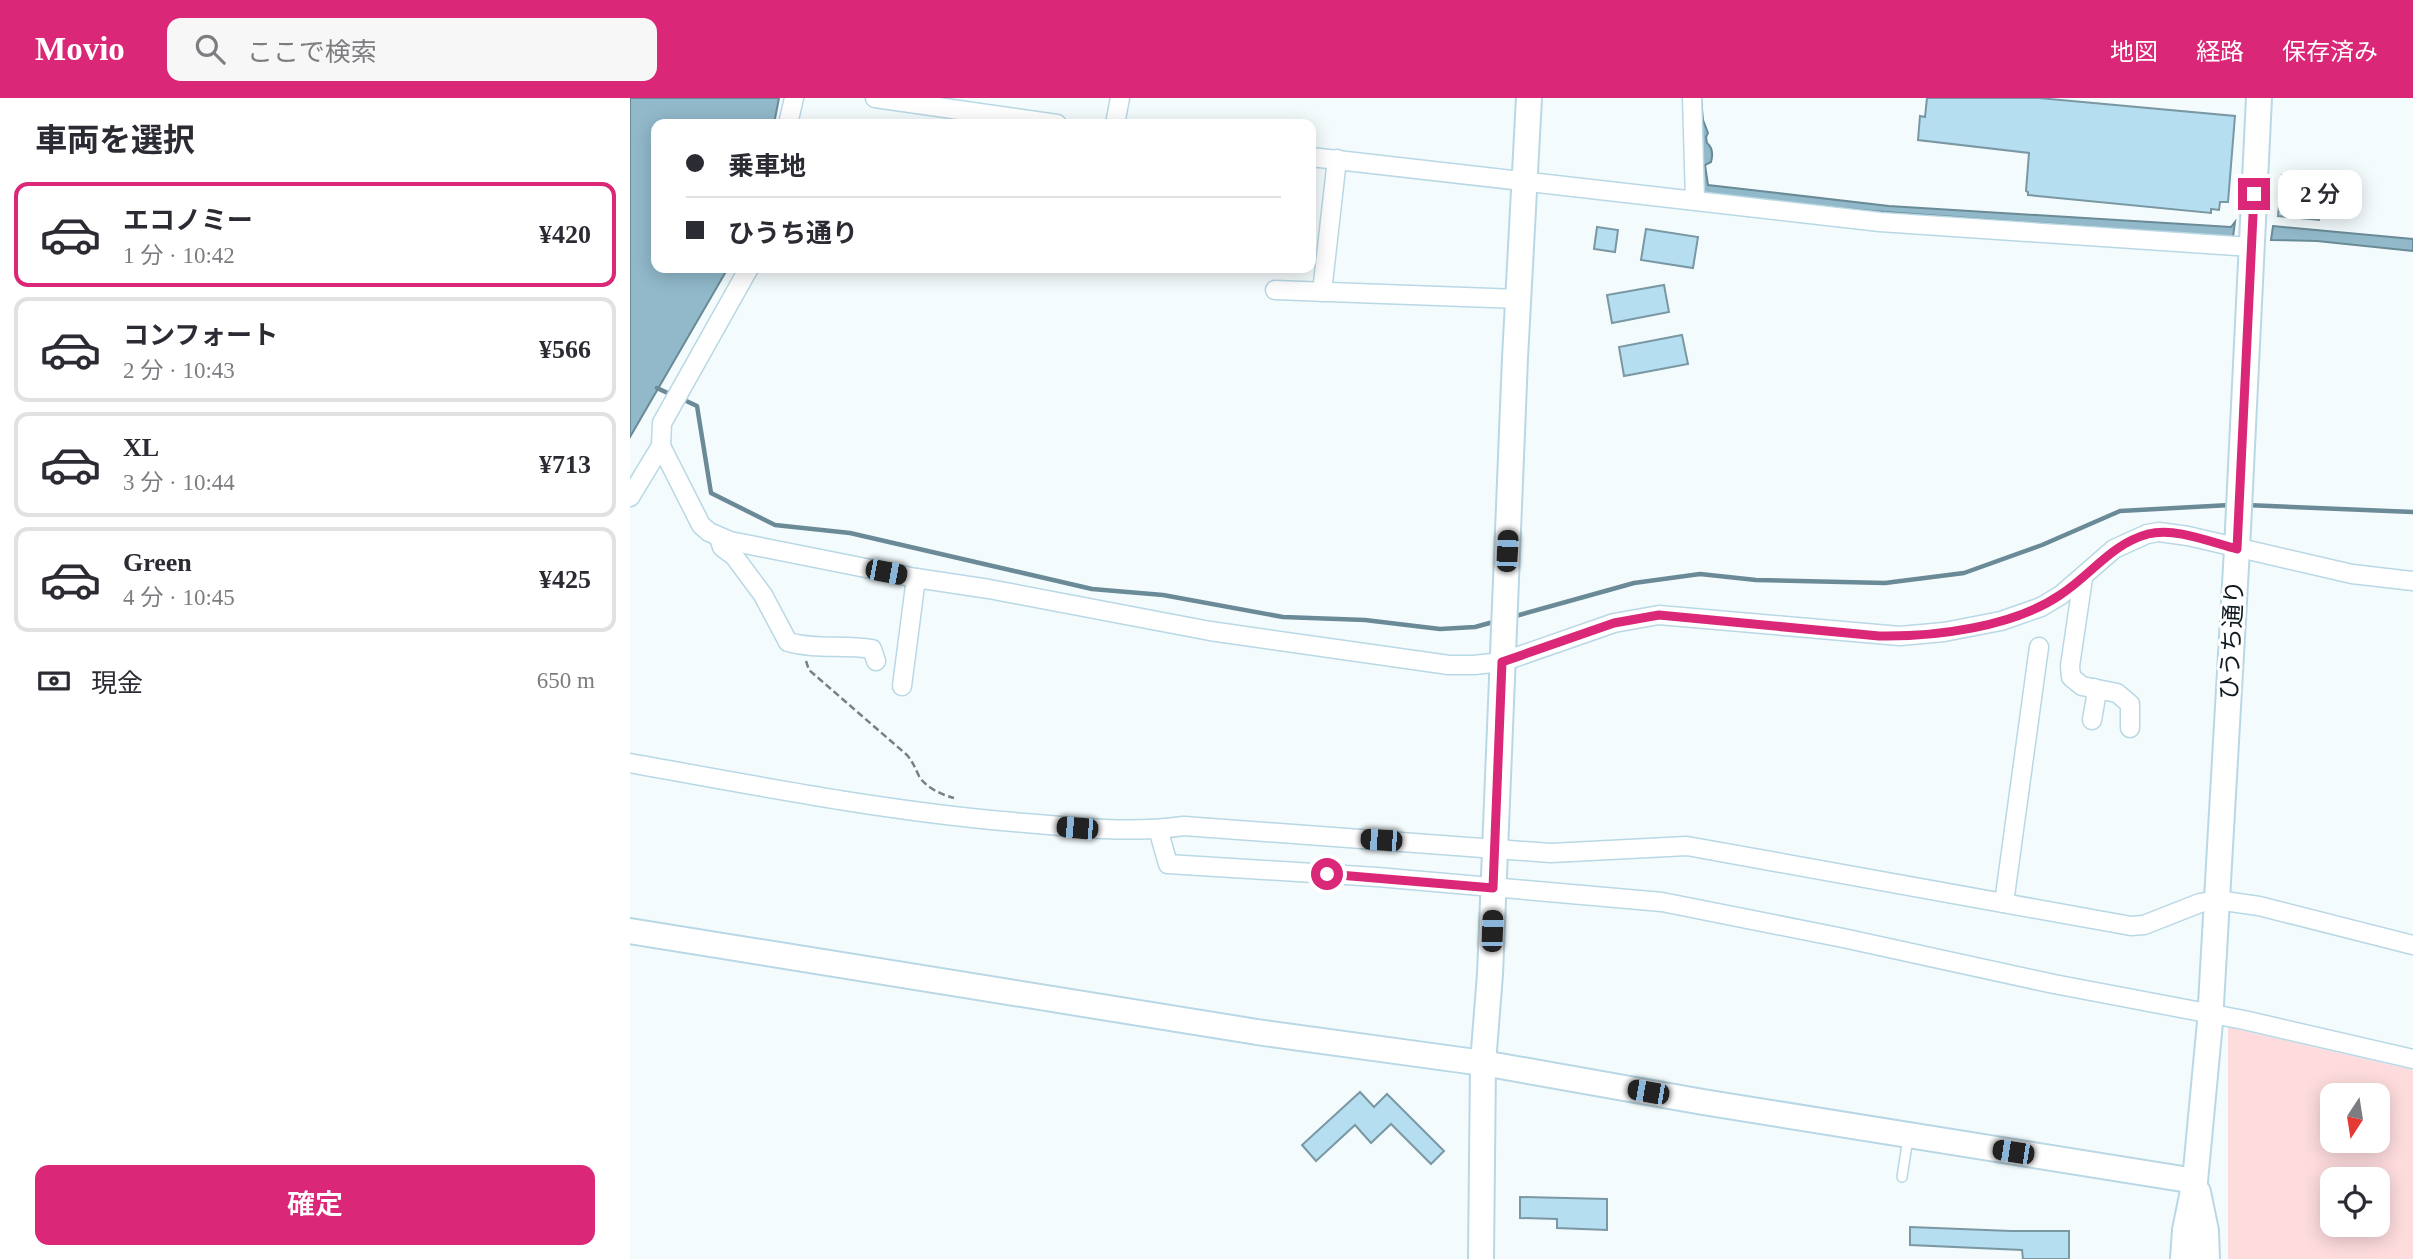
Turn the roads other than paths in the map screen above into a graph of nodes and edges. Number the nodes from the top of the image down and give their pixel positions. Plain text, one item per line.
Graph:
1 (794, 98) edge
2 (874, 98) edge
3 (1120, 98) edge
4 (1529, 98) edge
5 (1692, 98) edge
6 (2259, 98) edge
7 (789, 119) edge
8 (1022, 119) edge
9 (1116, 119) edge
10 (1316, 157) edge
11 (1337, 159) junction
12 (1525, 183) junction
13 (1695, 200) junction
14 (2251, 247) junction
15 (746, 273) edge
16 (1275, 290) dead end
17 (1322, 292) junction
18 (1519, 299) junction
19 (661, 446) junction
20 (630, 497) edge
21 (719, 538) junction
22 (2237, 549) junction
23 (916, 578) junction
24 (2083, 578) junction
25 (2413, 581) edge
26 (2039, 647) dead end
27 (876, 661) dead end
28 (1502, 662) junction
29 (902, 686) dead end
30 (2094, 688) junction
31 (2092, 720) dead end
32 (2130, 728) dead end
33 (630, 763) edge
34 (1158, 829) junction
35 (1495, 849) junction
36 (1493, 888) junction
37 (2217, 900) junction
38 (2004, 903) junction
39 (630, 931) edge
40 (2413, 945) edge
41 (2211, 1013) junction
42 (2413, 1059) edge
43 (1483, 1063) junction
44 (1908, 1135) junction
45 (1902, 1177) dead end
46 (2195, 1181) junction
47 (1480, 1259) edge
48 (2183, 1259) edge
49 (2207, 1259) edge

1 - 7 street
2 - 8 street
3 - 9 street
4 - 12 street
5 - 13 street
6 - 14 street, ひうち通り
10 - 11 street
11 - 12 street
11 - 17 street
12 - 13 street
12 - 18 street
13 - 14 street
14 - 22 street, ひうち通り
15 - 19 street
16 - 17 street
17 - 18 street
18 - 28 street
19 - 20 street
19 - 21 street
21 - 23 street
21 - 27 street
22 - 24 street
22 - 25 street
22 - 37 street, ひうち通り
23 - 28 street
23 - 29 street
24 - 28 street
24 - 30 street
26 - 38 street
28 - 35 street
30 - 31 street
30 - 32 street
33 - 34 street
34 - 35 street
34 - 36 street
35 - 36 street
35 - 38 street
36 - 41 street
36 - 43 street
37 - 38 street
37 - 40 street
37 - 41 street, ひうち通り
39 - 43 street
41 - 42 street
41 - 46 street, ひうち通り
43 - 44 street
43 - 47 street
44 - 45 lane
44 - 46 street
46 - 48 street, ひうち通り
46 - 49 street, ひうち通り

